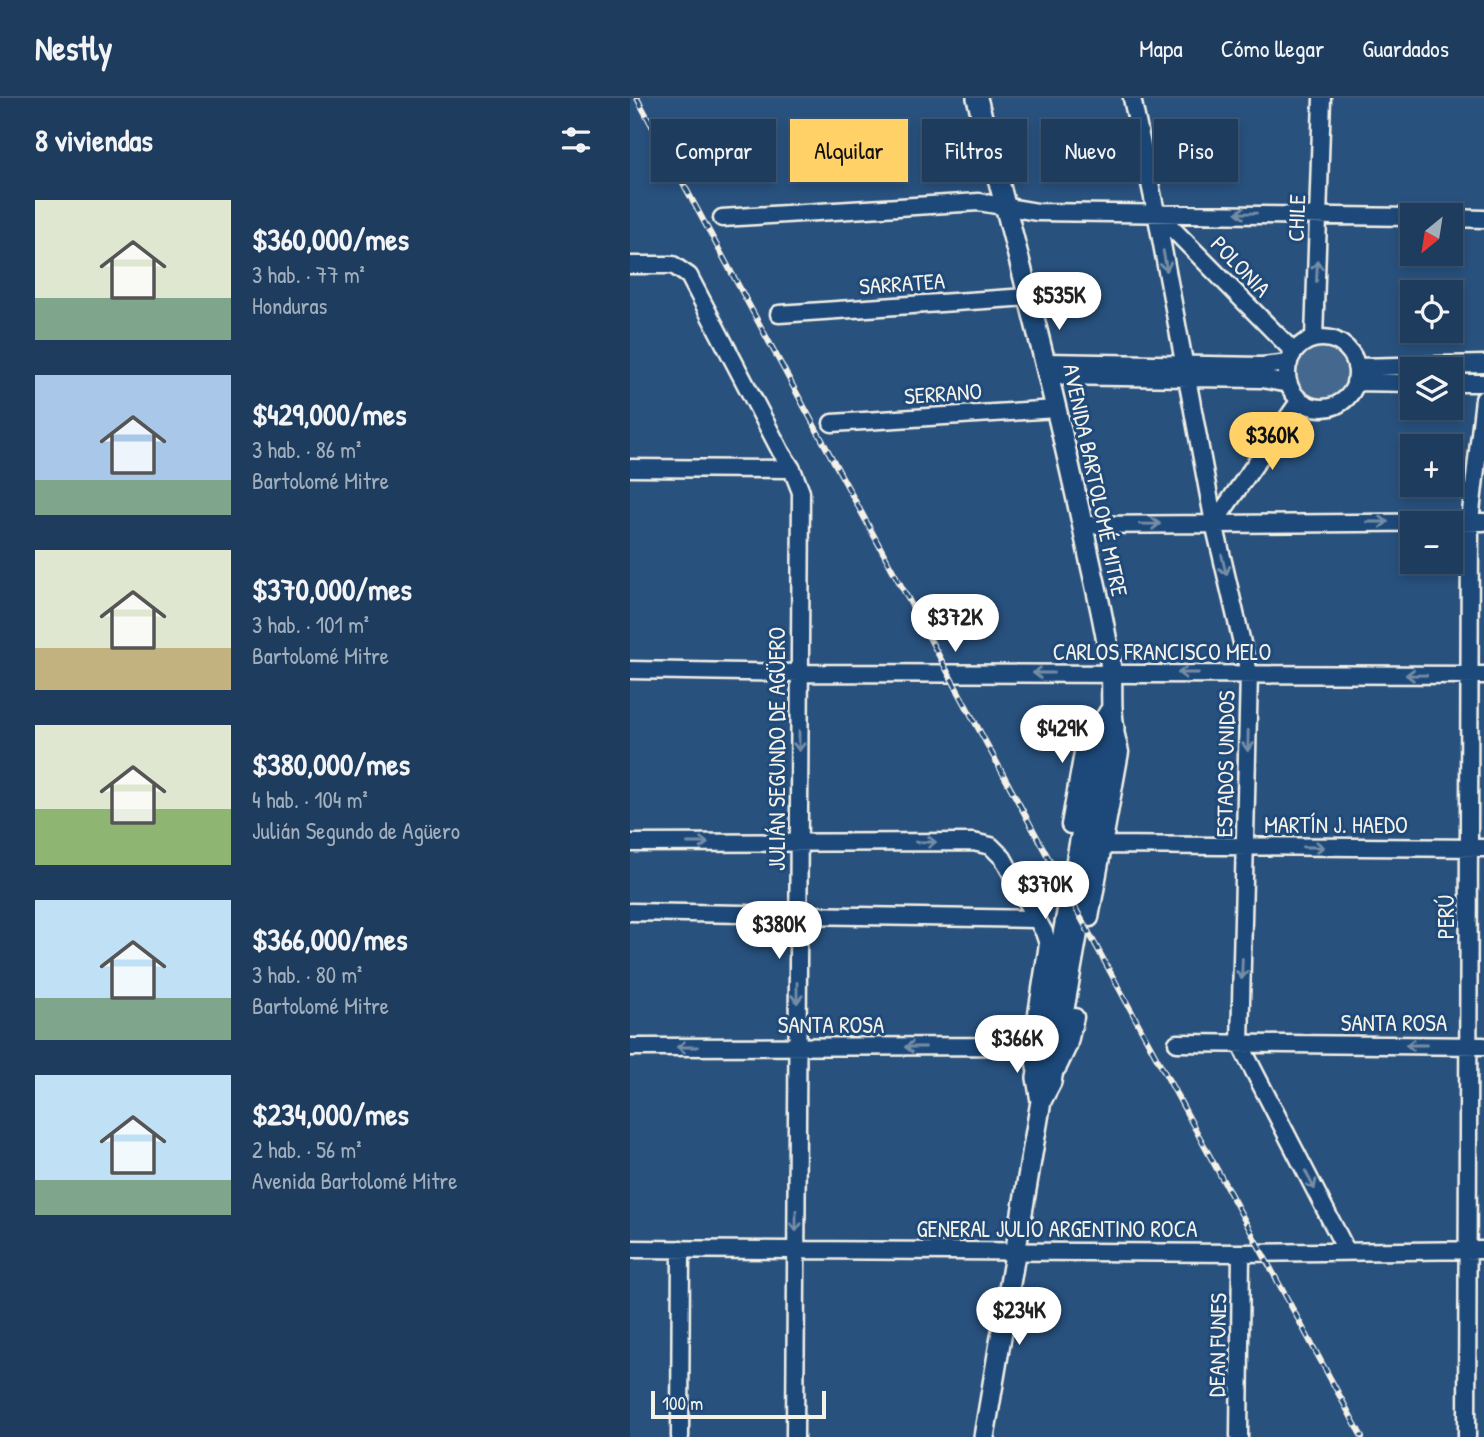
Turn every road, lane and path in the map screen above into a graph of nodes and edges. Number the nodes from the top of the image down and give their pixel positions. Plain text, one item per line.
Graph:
1 (977, 98) edge
2 (1132, 98) edge
3 (1322, 98) edge
4 (1005, 206) junction
5 (1156, 212) junction
6 (1320, 214) junction
7 (1400, 217) edge
8 (722, 218) dead end
9 (1463, 218) edge
10 (1484, 219) edge
11 (630, 265) edge
12 (1028, 297) junction
13 (779, 314) dead end
14 (1314, 339) junction
15 (1291, 358) junction
16 (1484, 364) edge
17 (1048, 369) junction
18 (1185, 371) junction
19 (1356, 374) junction
20 (1400, 381) edge
21 (1463, 383) edge
22 (1484, 383) edge
23 (1289, 384) junction
24 (1484, 399) edge
25 (1300, 400) junction
26 (1057, 409) junction
27 (832, 423) dead end
28 (630, 468) edge
29 (792, 469) junction
30 (1477, 522) edge
31 (1214, 523) junction
32 (1082, 525) junction
33 (630, 670) edge
34 (799, 673) junction
35 (1112, 673) junction
36 (1249, 673) junction
37 (1476, 675) edge
38 (1108, 722) junction
39 (1070, 825) dead end
40 (630, 843) edge
41 (798, 843) junction
42 (1103, 845) junction
43 (1246, 847) junction
44 (1476, 848) edge
45 (630, 912) edge
46 (798, 913) junction
47 (1090, 918) dead end
48 (1037, 919) junction
49 (1075, 1017) dead end
50 (1177, 1043) dead end
51 (1240, 1044) junction
52 (630, 1046) edge
53 (1032, 1046) junction
54 (1476, 1046) edge
55 (797, 1048) junction
56 (1044, 1080) junction
57 (630, 1249) edge
58 (681, 1249) junction
59 (796, 1250) junction
60 (1346, 1250) junction
61 (1467, 1250) junction
62 (1484, 1250) edge
63 (1015, 1251) junction
64 (1241, 1253) junction
65 (680, 1437) edge
66 (795, 1437) edge
67 (984, 1437) edge
68 (1239, 1437) edge
69 (1467, 1437) edge

1 - 4 main road, AVENIDA BARTOLOMÉ MITRE
2 - 5 street, ESTADOS UNIDOS
3 - 6 street, CHILE
4 - 5 street
4 - 8 street
4 - 12 main road, AVENIDA BARTOLOMÉ MITRE
6 -> 5 street
5 - 15 street, POLONIA
5 -> 18 street, ESTADOS UNIDOS
6 - 7 street
14 -> 6 street, CHILE
9 - 10 street
11 - 29 street, JULIÁN SEGUNDO DE AGÜERO
12 - 13 street, SARRATEA
12 - 17 main road, AVENIDA BARTOLOMÉ MITRE
14 - 15 street
14 - 19 street
15 - 18 street
15 - 23 street
16 - 19 street
17 - 18 street
17 - 26 main road, AVENIDA BARTOLOMÉ MITRE
18 - 23 street
18 - 31 street, ESTADOS UNIDOS
19 - 20 street
19 - 25 street
21 - 22 street
23 - 25 street
24 - 30 street, PERÚ
25 - 31 street
26 - 27 street, SERRANO
26 - 32 main road, AVENIDA BARTOLOMÉ MITRE
28 - 29 street
29 - 34 street, JULIÁN SEGUNDO DE AGÜERO
31 -> 30 street
30 - 37 street, PERÚ
32 -> 31 street
31 -> 36 street, ESTADOS UNIDOS
32 - 35 main road, AVENIDA BARTOLOMÉ MITRE
33 - 34 street, CARLOS FRANCISCO MELO
35 -> 34 street, CARLOS FRANCISCO MELO
34 -> 41 street, JULIÁN SEGUNDO DE AGÜERO
36 -> 35 street, CARLOS FRANCISCO MELO
35 - 38 main road, AVENIDA BARTOLOMÉ MITRE
37 -> 36 street, CARLOS FRANCISCO MELO
36 -> 43 street, ESTADOS UNIDOS
37 - 44 street, PERÚ
38 - 39 street
38 - 42 street
38 - 56 main road, AVENIDA BARTOLOMÉ MITRE
40 -> 41 street
41 - 46 street, JULIÁN SEGUNDO DE AGÜERO
41 -> 48 street
42 - 43 street, MARTÍN J. HAEDO
42 - 47 street
43 -> 44 street, MARTÍN J. HAEDO
43 -> 51 street, ESTADOS UNIDOS
44 - 54 street, PERÚ
45 - 46 street
46 - 48 street
46 -> 55 street, JULIÁN SEGUNDO DE AGÜERO
48 - 53 street
49 - 56 street
50 - 51 street, SANTA ROSA
54 -> 51 street, SANTA ROSA
51 -> 60 street, ESTADOS UNIDOS
55 -> 52 street, SANTA ROSA
53 -> 55 street, SANTA ROSA
53 - 56 street
54 - 61 street, PERÚ
55 -> 59 street, JULIÁN SEGUNDO DE AGÜERO
56 - 63 main road, AVENIDA BARTOLOMÉ MITRE
57 - 58 street, GENERAL JULIO ARGENTINO ROCA
58 - 59 street, GENERAL JULIO ARGENTINO ROCA
58 - 65 street
59 - 63 street, GENERAL JULIO ARGENTINO ROCA
59 - 66 street, JULIÁN SEGUNDO DE AGÜERO
60 - 61 street, GENERAL JULIO ARGENTINO ROCA
60 - 64 street, GENERAL JULIO ARGENTINO ROCA
61 - 62 street, GENERAL JULIO ARGENTINO ROCA
61 - 69 street, PERÚ
63 - 64 street, GENERAL JULIO ARGENTINO ROCA
63 - 67 main road, AVENIDA BARTOLOMÉ MITRE
64 - 68 street, DEAN FUNES

